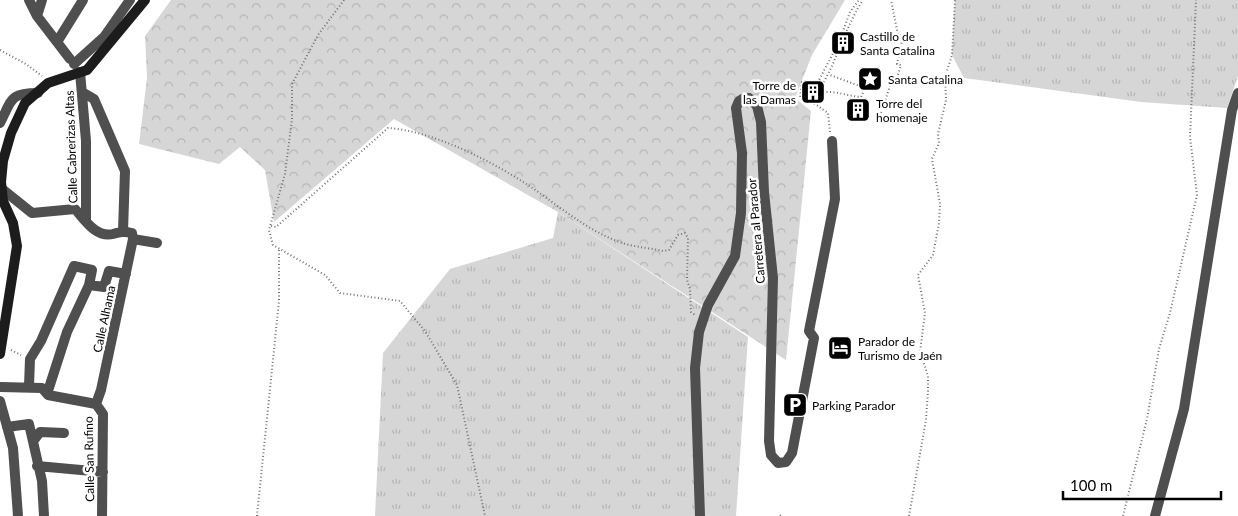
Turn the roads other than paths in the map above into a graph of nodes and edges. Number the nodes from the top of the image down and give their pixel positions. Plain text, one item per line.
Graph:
1 (29, 0) edge
2 (42, 0) edge
3 (83, 0) edge
4 (130, 0) edge
5 (145, 0) edge
6 (37, 16) junction
7 (57, 42) junction
8 (74, 65) junction
9 (38, 92) junction
10 (82, 92) junction
11 (1238, 93) edge
12 (0, 123) edge
13 (832, 141) road end
14 (2, 189) junction
15 (4, 211) edge
16 (86, 221) junction
17 (123, 231) junction
18 (133, 239) junction
19 (157, 243) dead end
20 (126, 274) junction
21 (89, 285) junction
22 (1, 350) edge
23 (28, 386) junction
24 (0, 387) edge
25 (47, 394) junction
26 (0, 401) edge
27 (96, 404) junction
28 (7, 427) junction
29 (64, 433) dead end
30 (34, 440) junction
31 (37, 466) junction
32 (103, 472) junction
33 (18, 516) edge
34 (44, 516) edge
35 (102, 516) edge
36 (700, 516) edge
37 (1155, 516) edge

1 - 6 street
2 - 6 street
3 - 7 street
4 - 8 street
5 - 8 main road
6 - 7 street
7 - 8 street
8 - 9 main road
8 - 10 street, Calle Cabrerizas Altas
9 - 12 street
9 - 14 main road
10 - 16 street, Calle Cabrerizas Altas
10 - 17 street
11 - 37 street
13 - 36 street, Carretera al Parador
14 - 15 main road
14 - 16 street
15 - 22 main road
16 - 17 street
17 - 18 street
18 - 19 street
18 - 20 street, Calle Alhama
20 - 21 street
20 - 27 street, Calle Alhama
21 - 23 street
21 - 25 street
23 - 24 street
23 - 25 street
25 - 27 street
26 - 28 street
27 - 32 street, Calle San Rufino
28 - 30 street
28 - 33 street
29 - 30 street
30 - 31 street
31 - 32 street
31 - 34 street
32 - 35 street, Calle San Rufino

